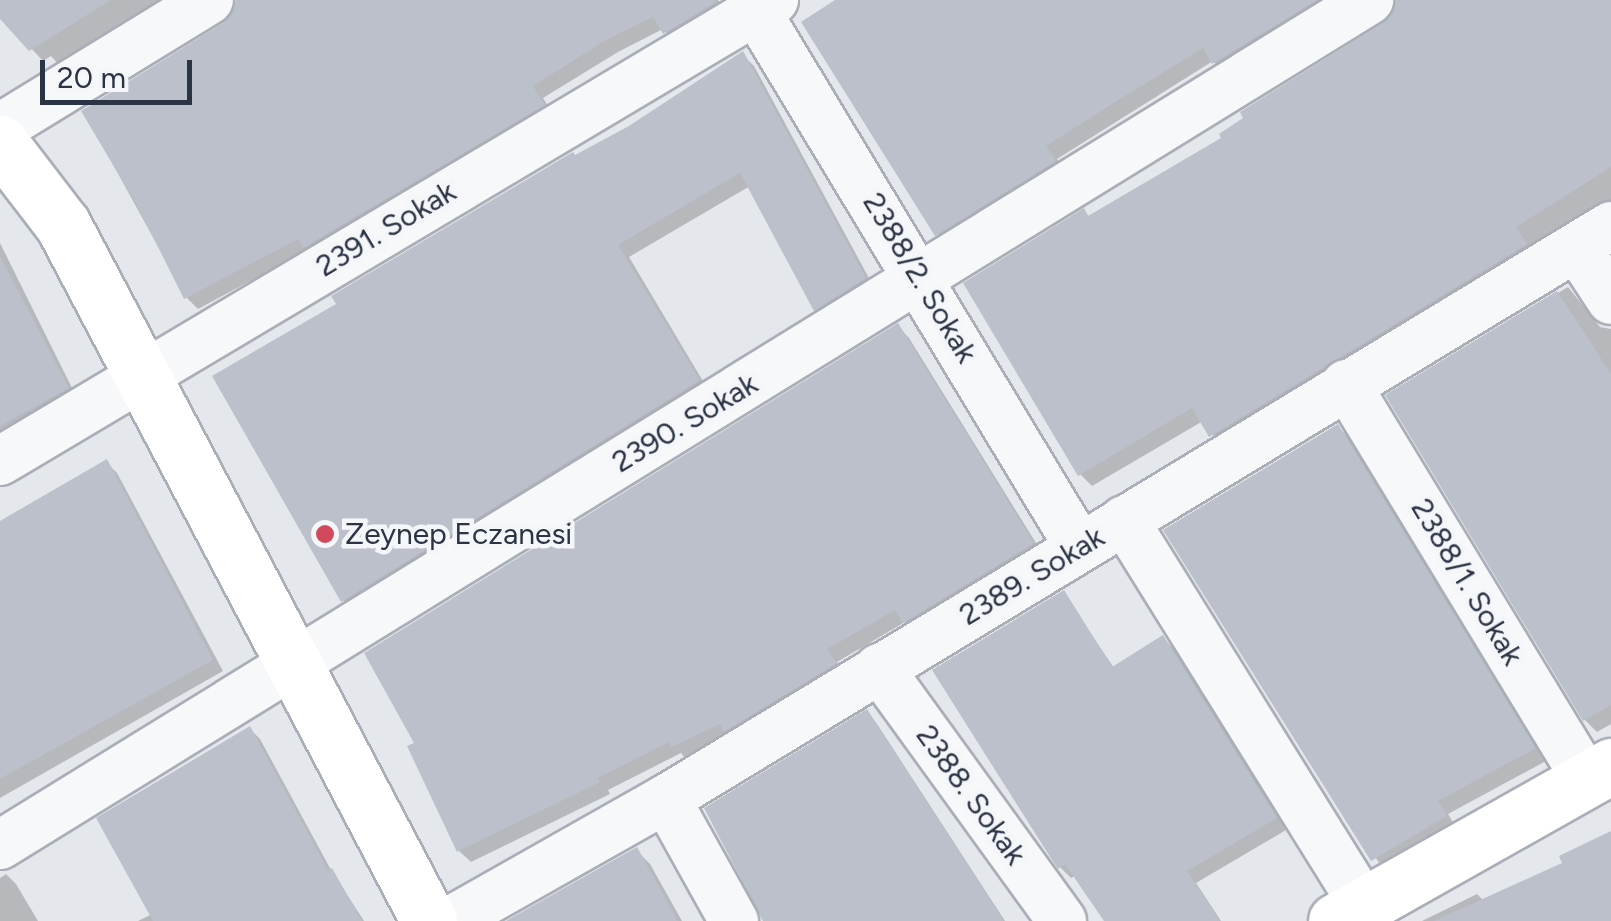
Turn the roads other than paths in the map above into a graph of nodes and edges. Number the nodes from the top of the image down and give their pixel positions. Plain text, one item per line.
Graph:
1 (210, 0) edge
2 (1369, 0) edge
3 (765, 5) edge
4 (0, 128) edge
5 (0, 144) edge
6 (1594, 237) edge
7 (922, 279) junction
8 (1611, 300) edge
9 (143, 372) junction
10 (1346, 384) junction
11 (0, 460) edge
12 (1124, 520) junction
13 (1080, 548) junction
14 (292, 664) junction
15 (879, 668) junction
16 (1599, 773) edge
17 (666, 798) junction
18 (0, 845) edge
19 (1350, 914) edge
20 (429, 921) edge
21 (450, 921) edge
22 (734, 921) edge
23 (1062, 921) edge

1 - 4 street
2 - 7 street, 2390. Sokak
3 - 7 street, 2388/2. Sokak
3 - 9 street, 2391. Sokak
5 - 9 main road
6 - 8 street
6 - 10 street, 2389. Sokak
7 - 13 street, 2388/2. Sokak
7 - 14 street, 2390. Sokak
9 - 11 street, 2391. Sokak
9 - 14 main road
10 - 12 street, 2389. Sokak
10 - 16 street, 2388/1. Sokak
12 - 13 street, 2389. Sokak
12 - 19 street
13 - 15 street, 2389. Sokak
14 - 18 street, 2390. Sokak
14 - 20 main road
15 - 17 street, 2389. Sokak
15 - 23 street, 2388. Sokak
16 - 19 main road
17 - 21 street, 2389. Sokak
17 - 22 street

